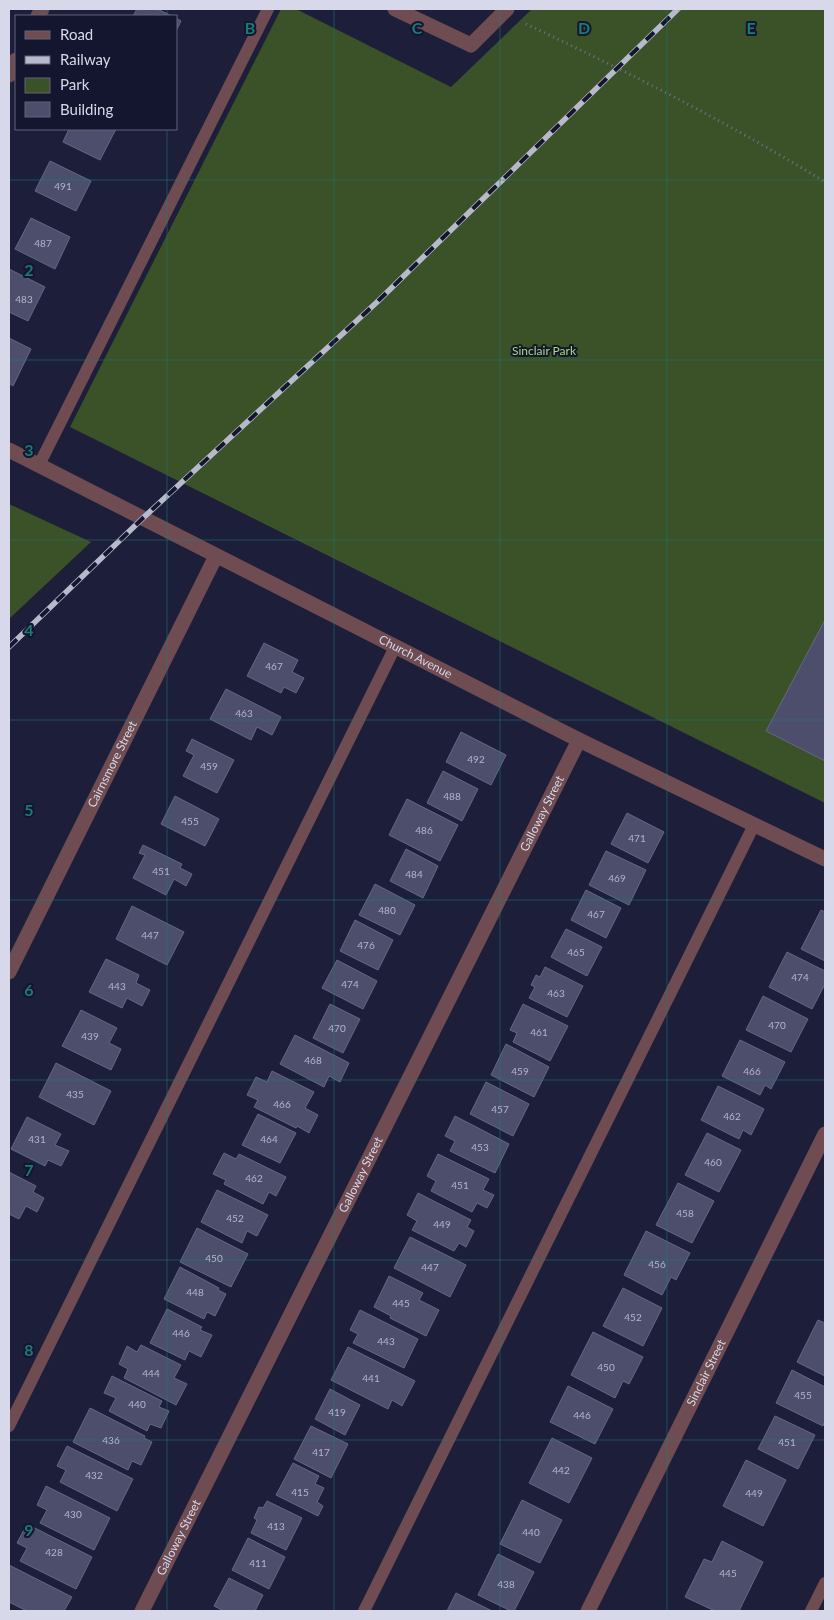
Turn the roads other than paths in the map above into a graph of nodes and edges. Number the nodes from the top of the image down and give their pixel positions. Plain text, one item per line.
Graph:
1 (268, 9) edge
2 (395, 9) edge
3 (505, 11) edge
4 (15, 62) edge
5 (9, 76) edge
6 (9, 450) edge
7 (40, 465) junction
8 (216, 556) junction
9 (395, 647) junction
10 (579, 740) junction
11 (754, 825) junction
12 (825, 859) edge
13 (9, 972) edge
14 (825, 1134) edge
15 (9, 1426) edge
16 (825, 1583) edge
17 (142, 1611) edge
18 (364, 1611) edge
19 (588, 1611) edge
20 (811, 1611) edge

1 - 7 lane
2 - 3 street
4 - 5 street
6 - 7 street, Church Avenue
7 - 8 street, Church Avenue
8 - 9 street, Church Avenue
8 - 13 street, Cairnsmore Street
9 - 10 street, Church Avenue
9 - 15 lane
10 - 11 street, Church Avenue
10 - 17 street, Galloway Street
11 - 12 street, Church Avenue
11 - 18 lane
14 - 19 street, Sinclair Street
16 - 20 lane

